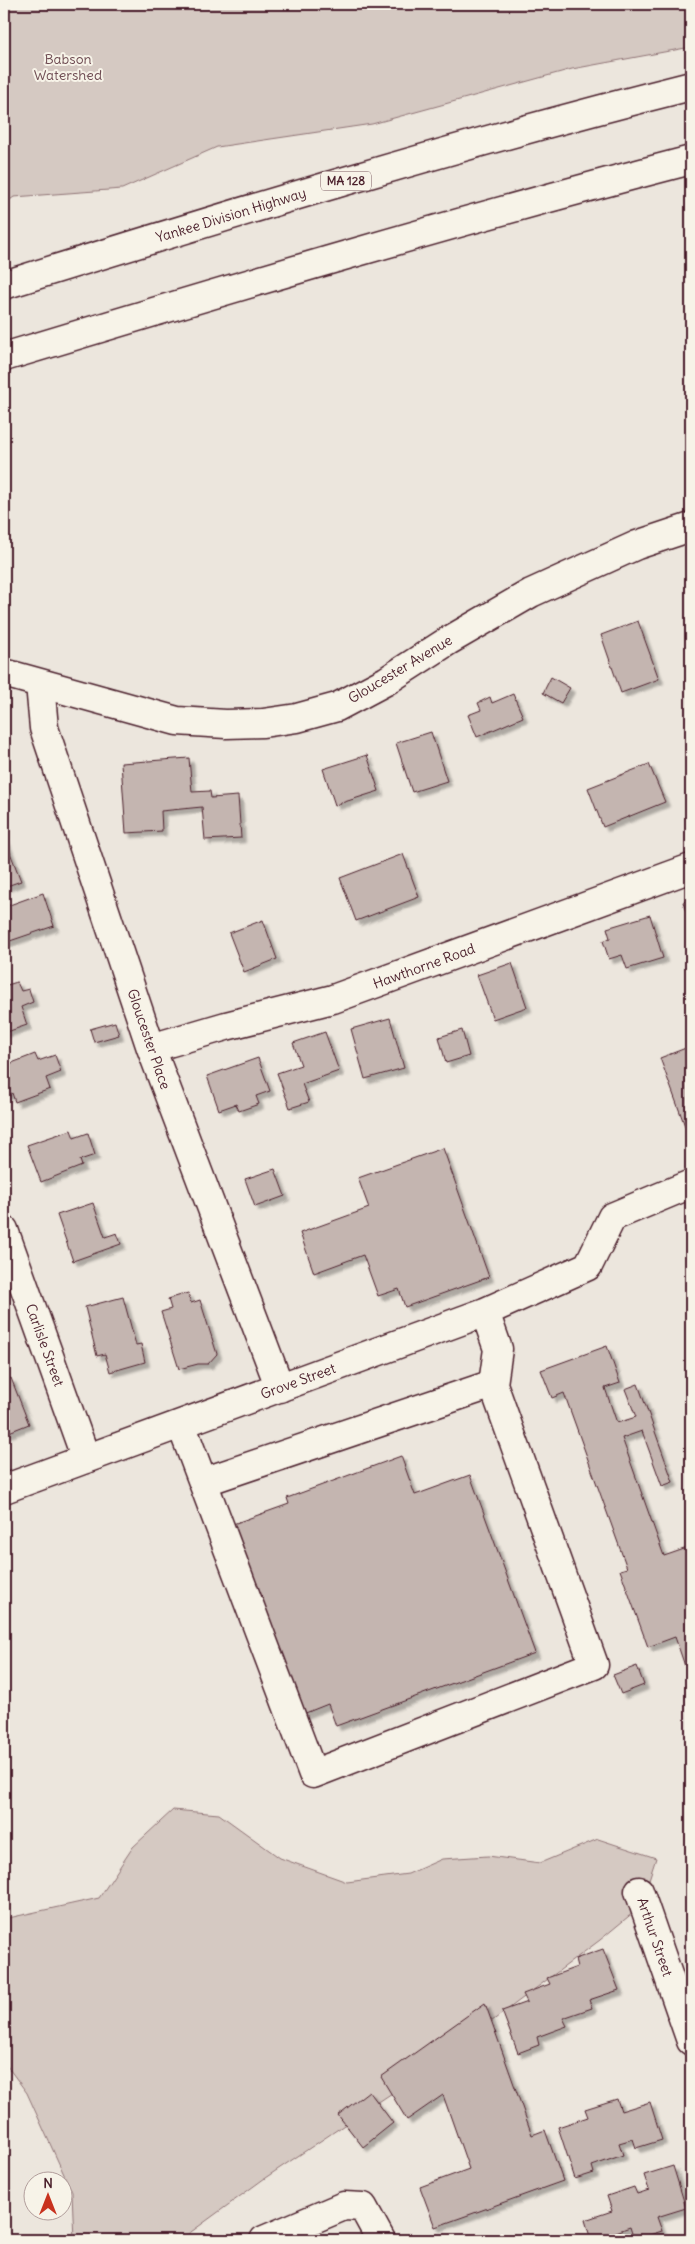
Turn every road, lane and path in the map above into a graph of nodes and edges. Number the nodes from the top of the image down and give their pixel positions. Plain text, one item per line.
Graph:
1 (691, 86) edge
2 (691, 160) edge
3 (4, 285) edge
4 (4, 357) edge
5 (691, 527) edge
6 (4, 673) edge
7 (40, 684) junction
8 (691, 868) edge
9 (151, 1048) junction
10 (691, 1184) edge
11 (4, 1230) edge
12 (485, 1312) junction
13 (493, 1384) junction
14 (280, 1388) junction
15 (181, 1424) junction
16 (86, 1459) junction
17 (203, 1482) junction
18 (4, 1489) edge
19 (639, 1890) dead end
20 (691, 2041) edge
21 (264, 2240) edge
22 (381, 2240) edge

1 - 3 main road, Yankee Division Highway / MA 128
2 - 4 main road
5 - 7 main road, Gloucester Avenue
6 - 7 main road, Gloucester Avenue
7 - 9 main road, Gloucester Place
8 - 9 main road, Hawthorne Road
9 - 14 main road, Gloucester Place
10 - 12 main road, Grove Street
11 - 16 main road, Carlisle Street
12 - 13 main road
12 - 14 main road, Grove Street
13 - 17 main road
13 - 17 main road
14 - 15 main road, Grove Street
15 - 16 main road, Grove Street
15 - 17 main road
16 - 18 main road, Grove Street
19 - 20 main road, Arthur Street
21 - 22 main road

